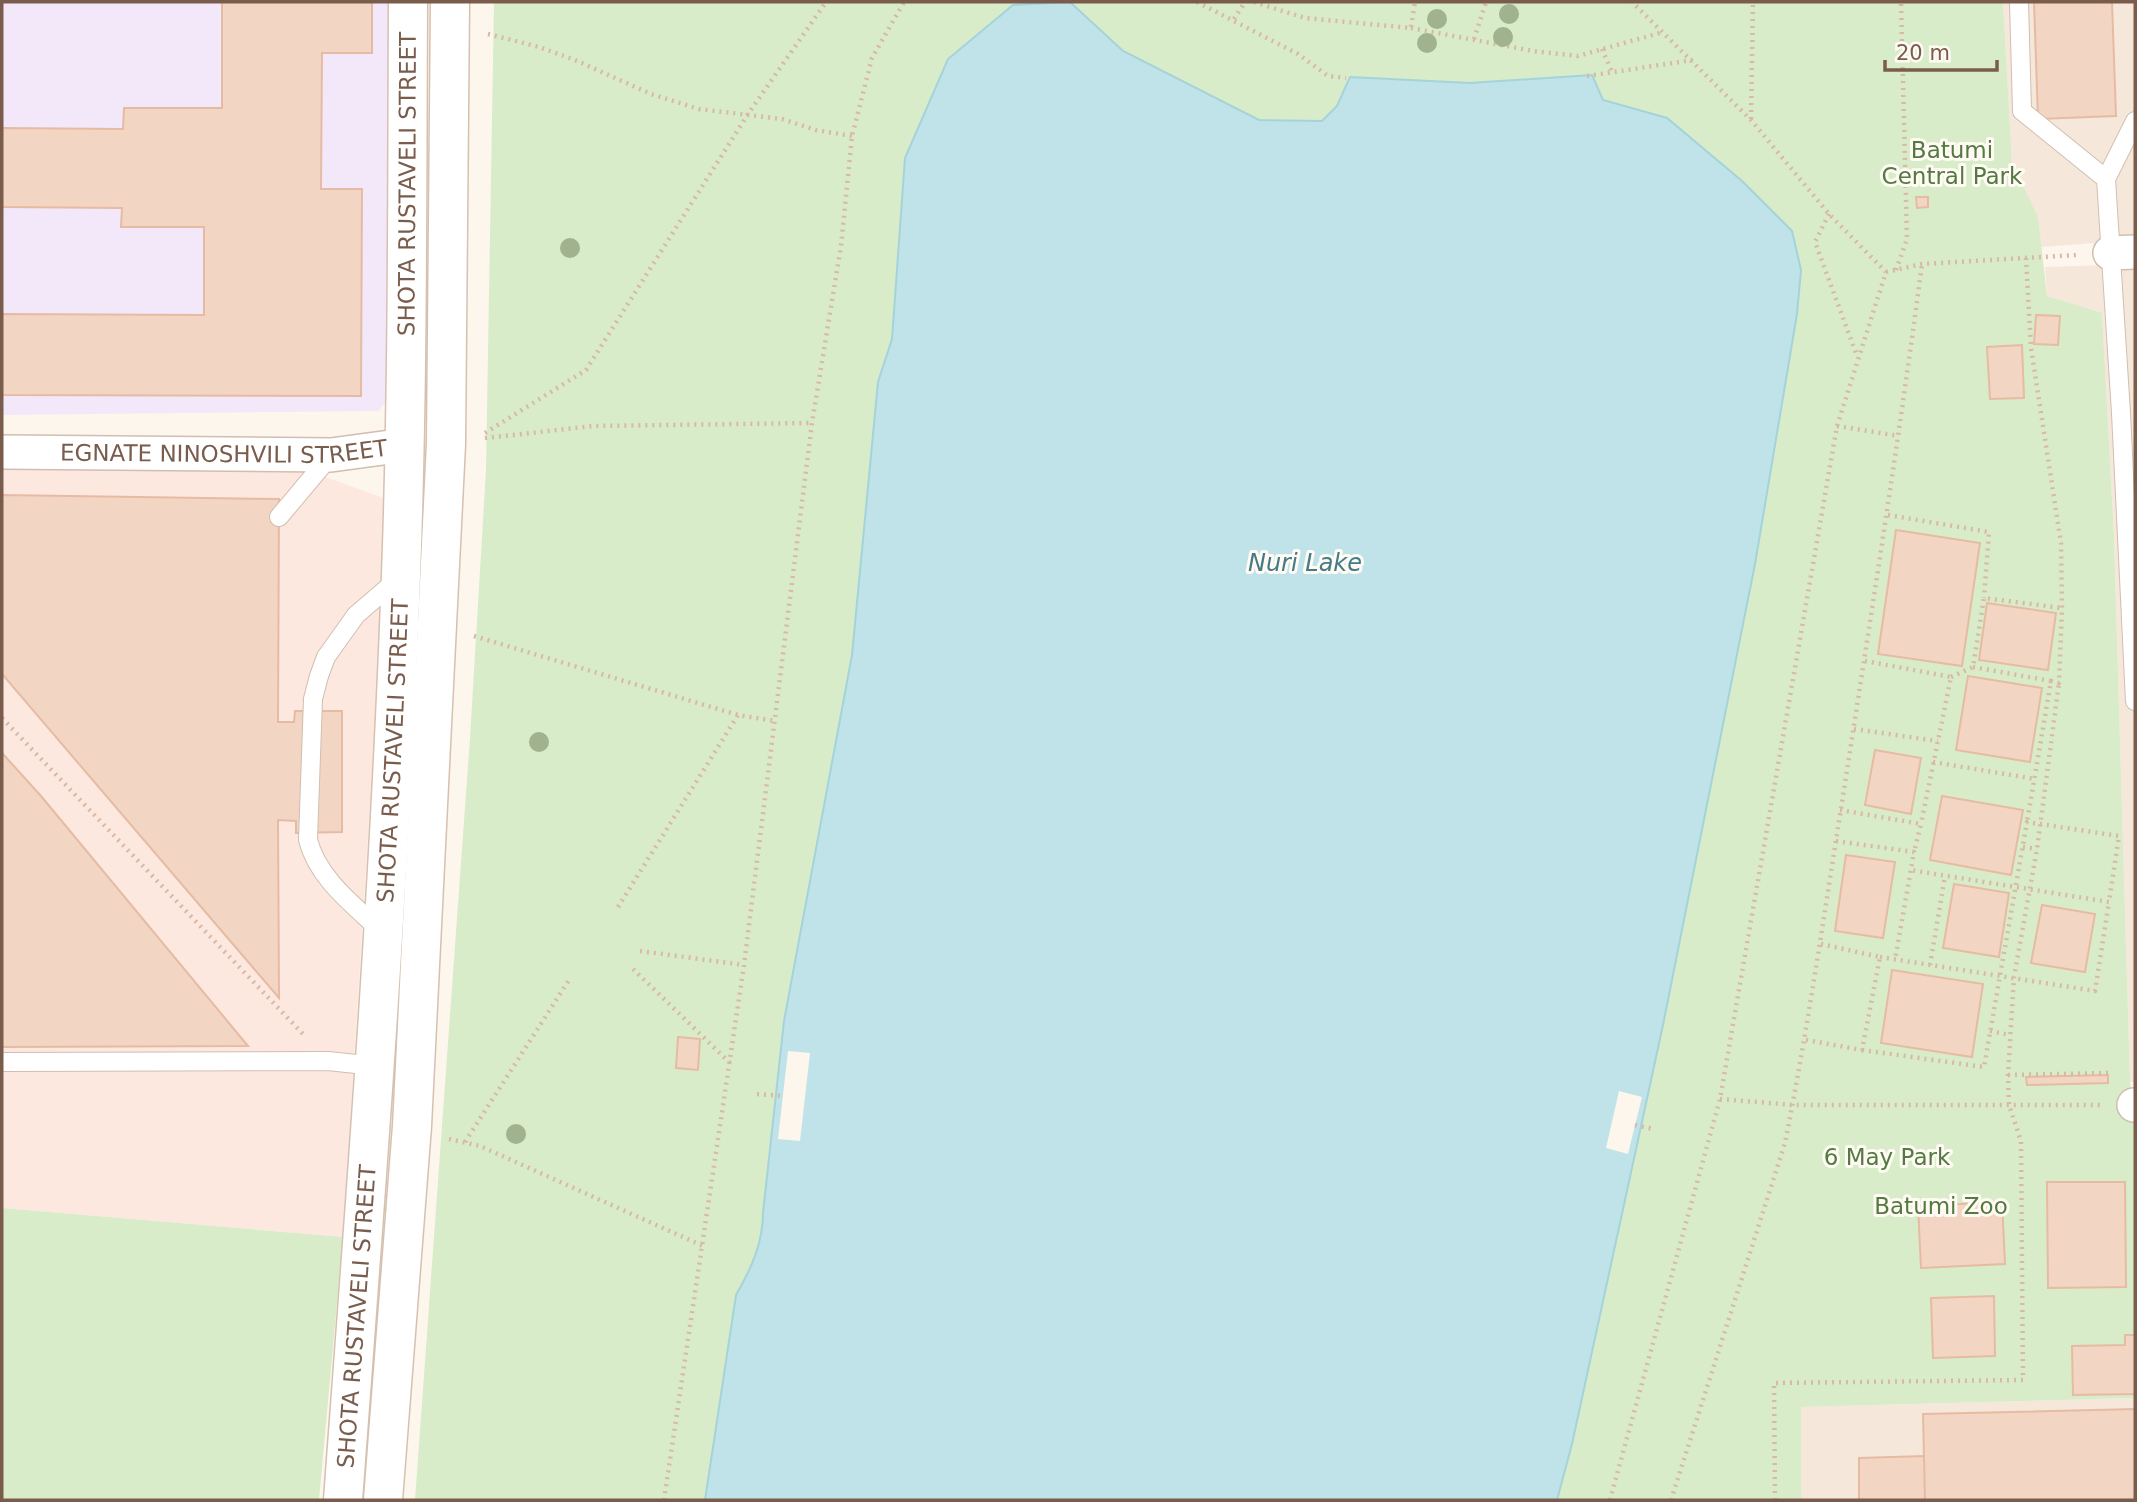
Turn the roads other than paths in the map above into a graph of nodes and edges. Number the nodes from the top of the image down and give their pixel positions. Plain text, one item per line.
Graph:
1 (408, 2) edge
2 (450, 2) edge
3 (2019, 2) edge
4 (2135, 121) edge
5 (2106, 179) junction
6 (2123, 253) edge
7 (2128, 412) edge
8 (446, 444) junction
9 (405, 445) junction
10 (2, 452) edge
11 (331, 455) junction
12 (279, 517) dead end
13 (401, 576) junction
14 (2135, 701) edge
15 (384, 935) junction
16 (2, 1062) edge
17 (375, 1066) junction
18 (343, 1500) edge
19 (383, 1500) edge

1 - 9 main road, SHOTA RUSTAVELI STREET
2 - 8 main road, SHOTA RUSTAVELI STREET
3 - 5 lane
4 - 5 lane
5 - 6 lane
6 - 7 lane
7 - 14 lane
8 - 9 main road, EGNATE NINOSHVILI STREET
8 - 19 main road, SHOTA RUSTAVELI STREET
9 - 11 street, EGNATE NINOSHVILI STREET
9 - 13 main road, SHOTA RUSTAVELI STREET
10 - 11 street, EGNATE NINOSHVILI STREET
11 - 12 lane
13 - 15 main road, SHOTA RUSTAVELI STREET
13 - 15 lane
15 - 17 main road, SHOTA RUSTAVELI STREET
16 - 17 lane
17 - 18 main road, SHOTA RUSTAVELI STREET

